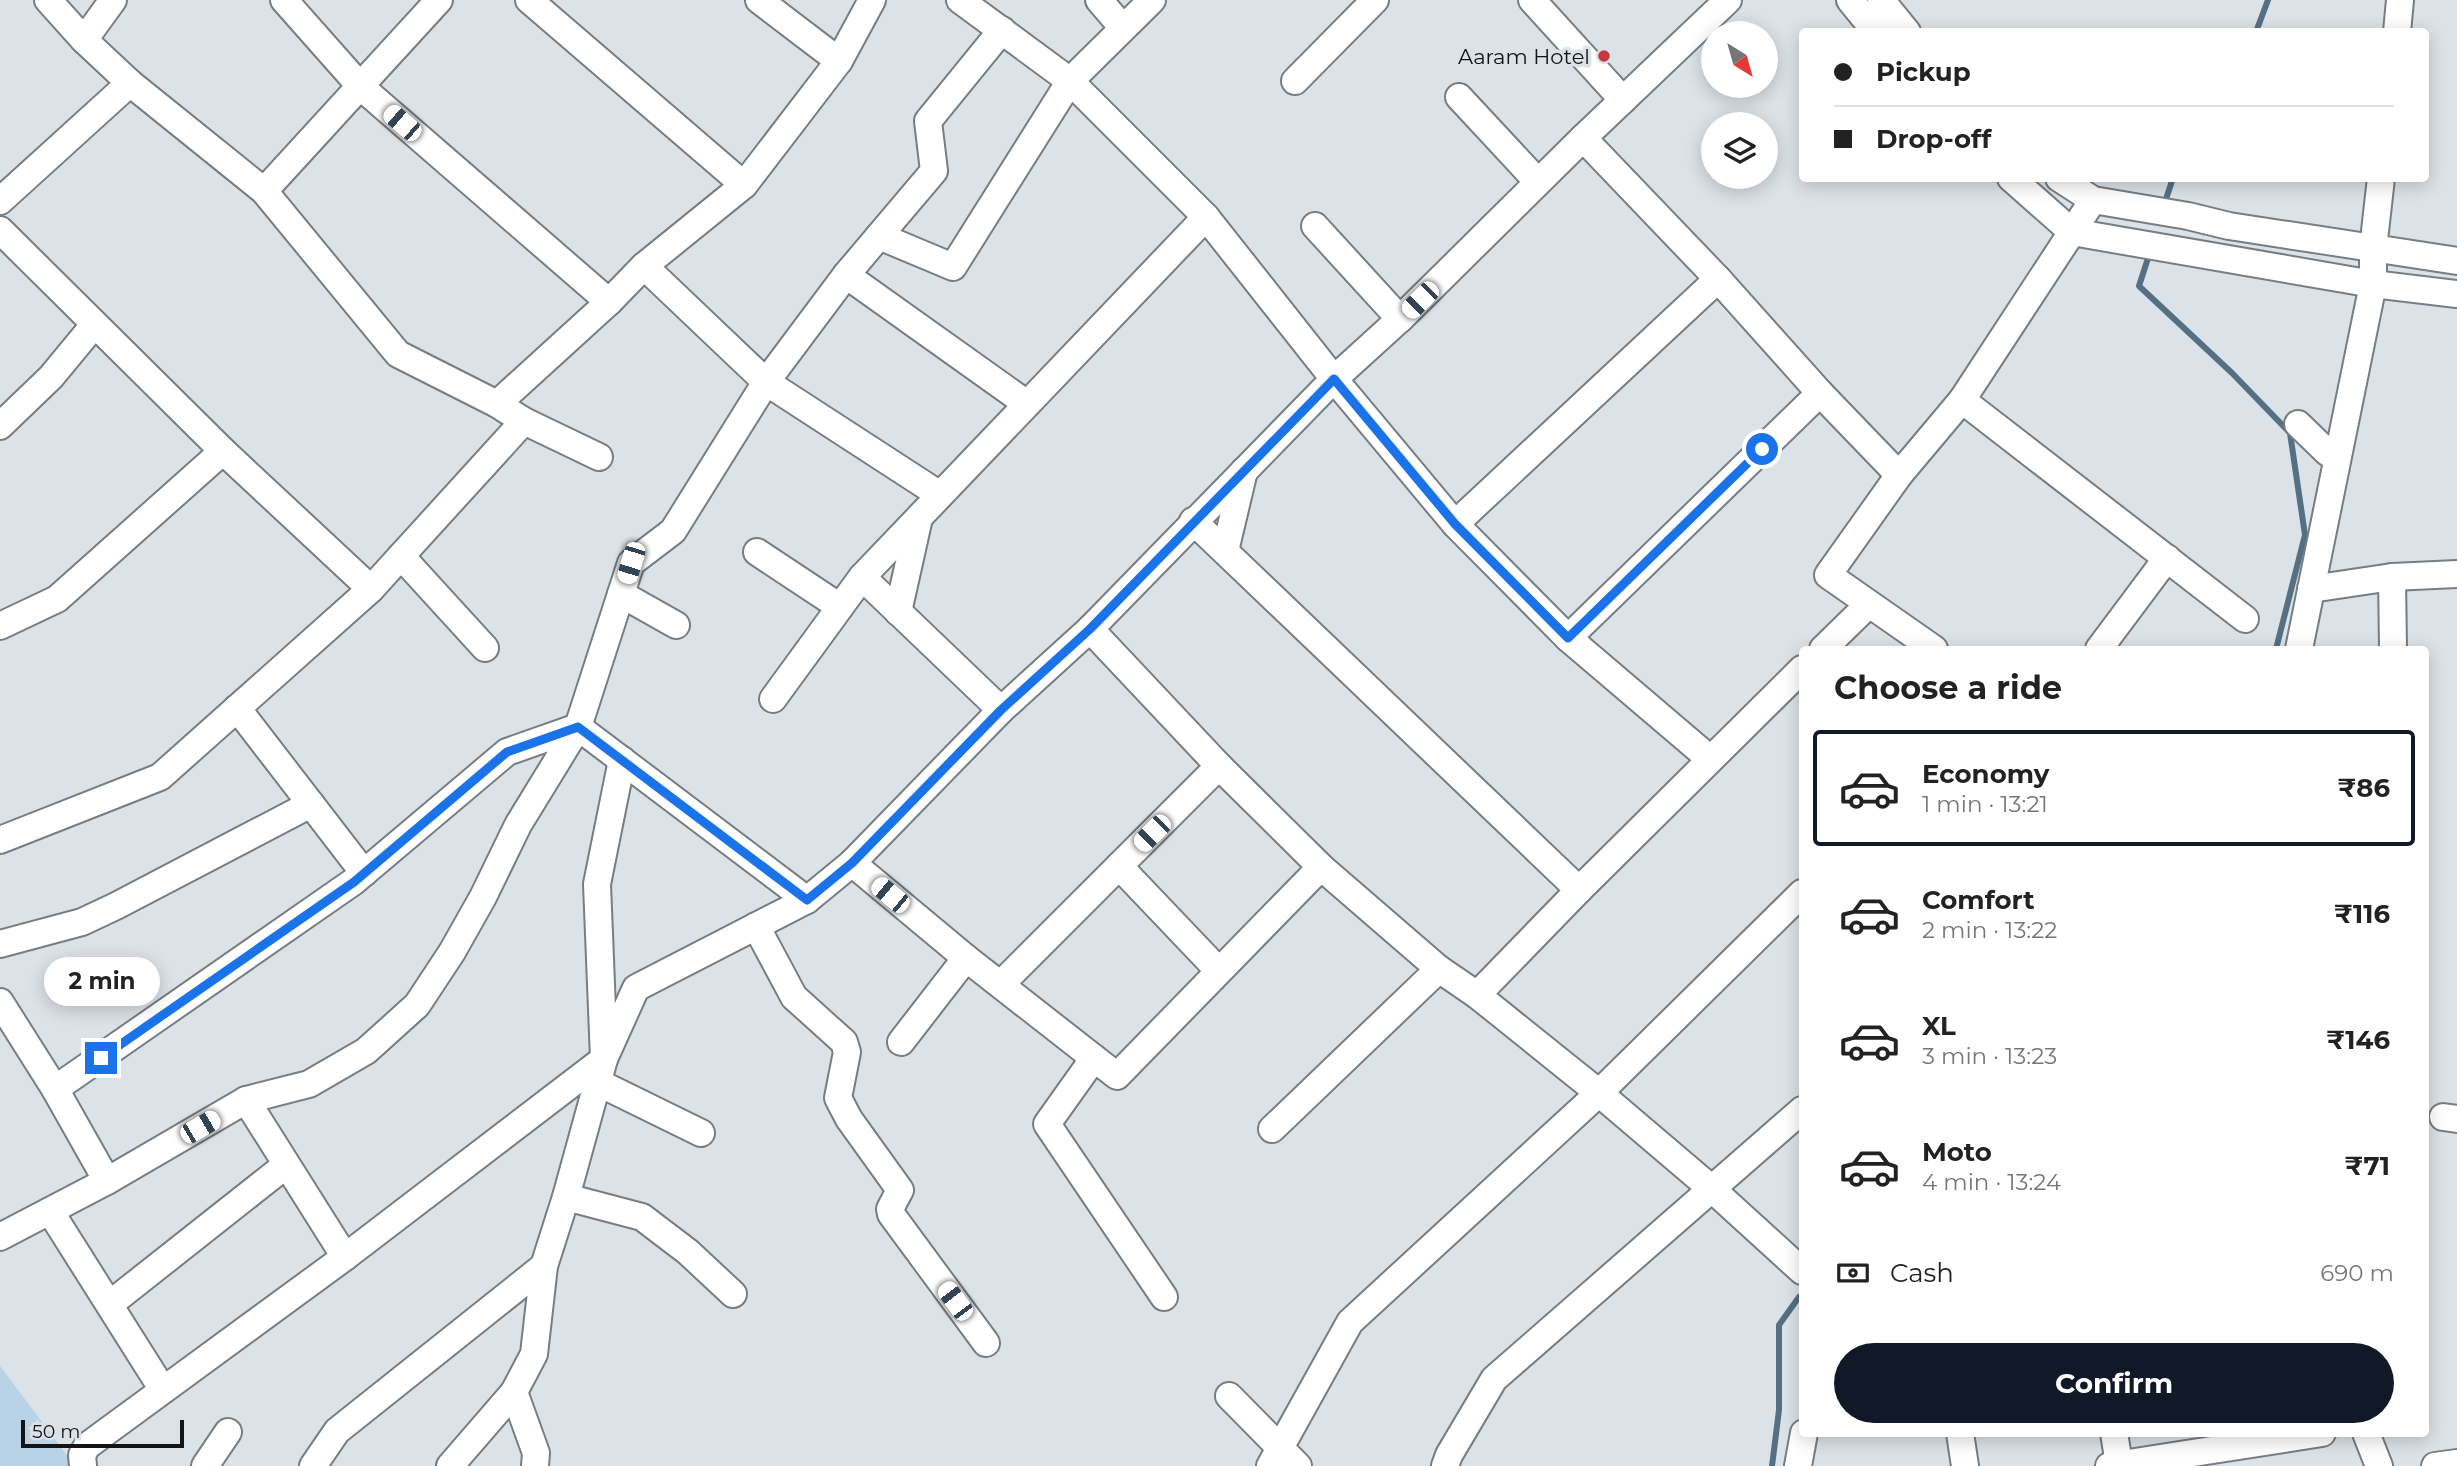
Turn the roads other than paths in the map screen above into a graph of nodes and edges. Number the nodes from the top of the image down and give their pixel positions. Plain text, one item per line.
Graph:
1 (48, 0) edge
2 (113, 0) edge
3 (284, 0) edge
4 (439, 0) edge
5 (529, 0) edge
6 (872, 0) edge
7 (960, 0) edge
8 (1099, 0) edge
9 (1152, 0) edge
10 (1375, 0) edge
11 (1532, 0) edge
12 (1728, 0) edge
13 (1850, 0) edge
14 (1881, 0) edge
15 (2400, 0) edge
16 (769, 3) edge
17 (1124, 28) junction
18 (1873, 28) edge
19 (1904, 28) edge
20 (2397, 28) edge
21 (1002, 30) junction
22 (84, 40) junction
23 (839, 61) junction
24 (1070, 80) junction
25 (1295, 81) dead end
26 (130, 83) junction
27 (361, 87) junction
28 (1459, 97) dead end
29 (1623, 100) junction
30 (1583, 138) junction
31 (1538, 182) junction
32 (2016, 182) edge
33 (2065, 182) edge
34 (2381, 182) edge
35 (744, 186) junction
36 (264, 191) junction
37 (2093, 200) junction
38 (0, 201) edge
39 (1206, 217) junction
40 (1315, 226) dead end
41 (0, 230) edge
42 (2072, 232) junction
43 (879, 236) junction
44 (2373, 249) junction
45 (2457, 261) edge
46 (846, 275) junction
47 (656, 277) junction
48 (1718, 279) junction
49 (2372, 284) junction
50 (2457, 294) edge
51 (609, 302) junction
52 (1400, 319) junction
53 (94, 325) junction
54 (1334, 379) junction
55 (766, 382) junction
56 (1820, 393) junction
57 (1962, 400) junction
58 (497, 404) junction
59 (1027, 404) junction
60 (524, 421) junction
61 (2298, 424) dead end
62 (0, 426) edge
63 (223, 451) junction
64 (2337, 454) junction
65 (599, 457) dead end
66 (1244, 470) junction
67 (1899, 475) junction
68 (940, 495) junction
69 (919, 517) junction
70 (1193, 521) junction
71 (1455, 524) junction
72 (1225, 551) junction
73 (757, 552) dead end
74 (401, 556) junction
75 (2167, 558) junction
76 (2457, 574) edge
77 (862, 577) junction
78 (2392, 577) junction
79 (371, 589) junction
80 (2311, 589) junction
81 (621, 594) junction
82 (1868, 605) junction
83 (840, 607) junction
84 (898, 612) junction
85 (2245, 619) dead end
86 (676, 625) dead end
87 (0, 626) edge
88 (1090, 629) junction
89 (1568, 638) junction
90 (1825, 646) edge
91 (1930, 646) edge
92 (2101, 646) edge
93 (2301, 646) edge
94 (2393, 646) edge
95 (485, 648) dead end
96 (1799, 672) edge
97 (773, 699) dead end
98 (237, 708) junction
99 (1001, 710) junction
100 (578, 727) junction
101 (616, 755) junction
102 (1710, 759) junction
103 (1220, 766) junction
104 (311, 804) junction
105 (0, 840) edge
106 (852, 863) junction
107 (1119, 866) junction
108 (1321, 867) junction
109 (364, 873) junction
110 (1579, 890) junction
111 (1799, 896) edge
112 (807, 900) junction
113 (756, 926) junction
114 (0, 944) edge
115 (966, 958) junction
116 (1439, 969) junction
117 (1219, 971) junction
118 (1001, 984) junction
119 (1477, 995) junction
120 (0, 1002) edge
121 (901, 1042) dead end
122 (1094, 1058) junction
123 (600, 1070) junction
124 (55, 1089) junction
125 (1599, 1093) junction
126 (246, 1100) junction
127 (1799, 1113) edge
128 (1272, 1129) dead end
129 (701, 1133) dead end
130 (286, 1165) junction
131 (107, 1181) junction
132 (1713, 1190) junction
133 (566, 1197) junction
134 (50, 1211) junction
135 (0, 1237) edge
136 (345, 1257) junction
137 (544, 1266) junction
138 (1799, 1268) edge
139 (733, 1294) dead end
140 (1164, 1297) dead end
141 (110, 1304) junction
142 (986, 1343) dead end
143 (163, 1390) junction
144 (514, 1392) junction
145 (1229, 1396) dead end
146 (228, 1432) dead end
147 (1803, 1437) edge
148 (1961, 1437) edge
149 (2114, 1437) edge
150 (2296, 1437) edge
151 (2368, 1437) edge
152 (1283, 1460) edge
153 (2457, 1463) edge
154 (2114, 1465) edge
155 (83, 1466) edge
156 (205, 1466) edge
157 (313, 1466) edge
158 (450, 1466) edge
159 (535, 1466) edge
160 (1445, 1466) edge
161 (1798, 1466) edge
162 (1965, 1466) edge
163 (2379, 1466) edge
164 (2435, 1466) edge

1 - 22 street
2 - 22 street
3 - 27 street
4 - 27 street
5 - 35 street
6 - 23 street
7 - 21 street
8 - 17 street
9 - 17 street
10 - 25 street
11 - 29 street
12 - 29 street
13 - 18 street
14 - 19 street
15 - 20 street
16 - 23 street
17 - 24 street
21 - 24 street
21 - 43 street
22 - 26 street
23 - 35 street
24 - 39 street
24 - 43 street
26 - 36 street
26 - 38 street
27 - 36 street
27 - 51 street
28 - 31 street
29 - 30 street
30 - 31 street
30 - 48 street
31 - 52 street
32 - 42 street
33 - 37 street
34 - 44 street
35 - 47 street
36 - 58 street
37 - 42 street
37 - 44 street
39 - 54 street
39 - 59 street
40 - 52 street
41 - 53 street
42 - 49 street
42 - 57 street
43 - 46 street
44 - 45 street
44 - 49 street
46 - 55 street
46 - 59 street
47 - 51 street
47 - 55 street
48 - 56 street
48 - 71 street
49 - 50 street
49 - 64 street
51 - 58 street
52 - 54 street
53 - 62 street
53 - 63 street
54 - 66 street
54 - 71 street
55 - 68 street
55 - 81 street
56 - 67 street
56 - 89 street
57 - 67 street
57 - 75 street
58 - 60 street
59 - 68 street
60 - 65 street
60 - 74 street
61 - 64 street
63 - 79 street
63 - 87 street
64 - 80 street
66 - 70 street
66 - 72 street
67 - 82 street
68 - 69 street
69 - 77 street
69 - 84 street
70 - 72 street
70 - 88 street
71 - 89 street
72 - 110 street
73 - 83 street
74 - 79 street
74 - 95 street
75 - 85 street
75 - 92 street
76 - 78 street
77 - 83 street
77 - 84 street
78 - 80 street
78 - 94 street
79 - 98 street
80 - 93 street
81 - 86 street
81 - 100 street
82 - 90 street
82 - 91 street
83 - 97 street
84 - 99 street
88 - 99 street
88 - 103 street
89 - 102 street
96 - 102 street
98 - 104 street
98 - 105 street
99 - 106 street
100 - 101 street
100 - 109 street
100 - 126 street
101 - 112 street
101 - 123 street
102 - 110 street
103 - 107 street
103 - 108 street
104 - 109 street
104 - 114 street
106 - 112 street
106 - 115 street
107 - 117 street
107 - 118 street
108 - 116 street
108 - 117 street
109 - 124 street
110 - 119 street
111 - 125 street
112 - 113 street
113 - 123 street
113 - 142 street
115 - 118 street
115 - 121 street
116 - 119 street
116 - 128 street
117 - 122 street
118 - 122 street
119 - 125 street
120 - 124 street
122 - 140 street
123 - 129 street
123 - 133 street
123 - 136 street
124 - 131 street
125 - 132 street
125 - 152 street
126 - 130 street
126 - 131 street
127 - 132 street
130 - 136 street
130 - 141 street
131 - 134 street
132 - 138 street
132 - 160 street
133 - 137 street
133 - 139 street
134 - 135 street
134 - 141 street
136 - 143 street
137 - 144 street
137 - 157 street
141 - 143 street
143 - 155 street
144 - 158 street
144 - 159 street
145 - 152 street
146 - 156 street
147 - 161 street
148 - 162 street
149 - 154 street
150 - 154 street
151 - 163 street
153 - 164 street

